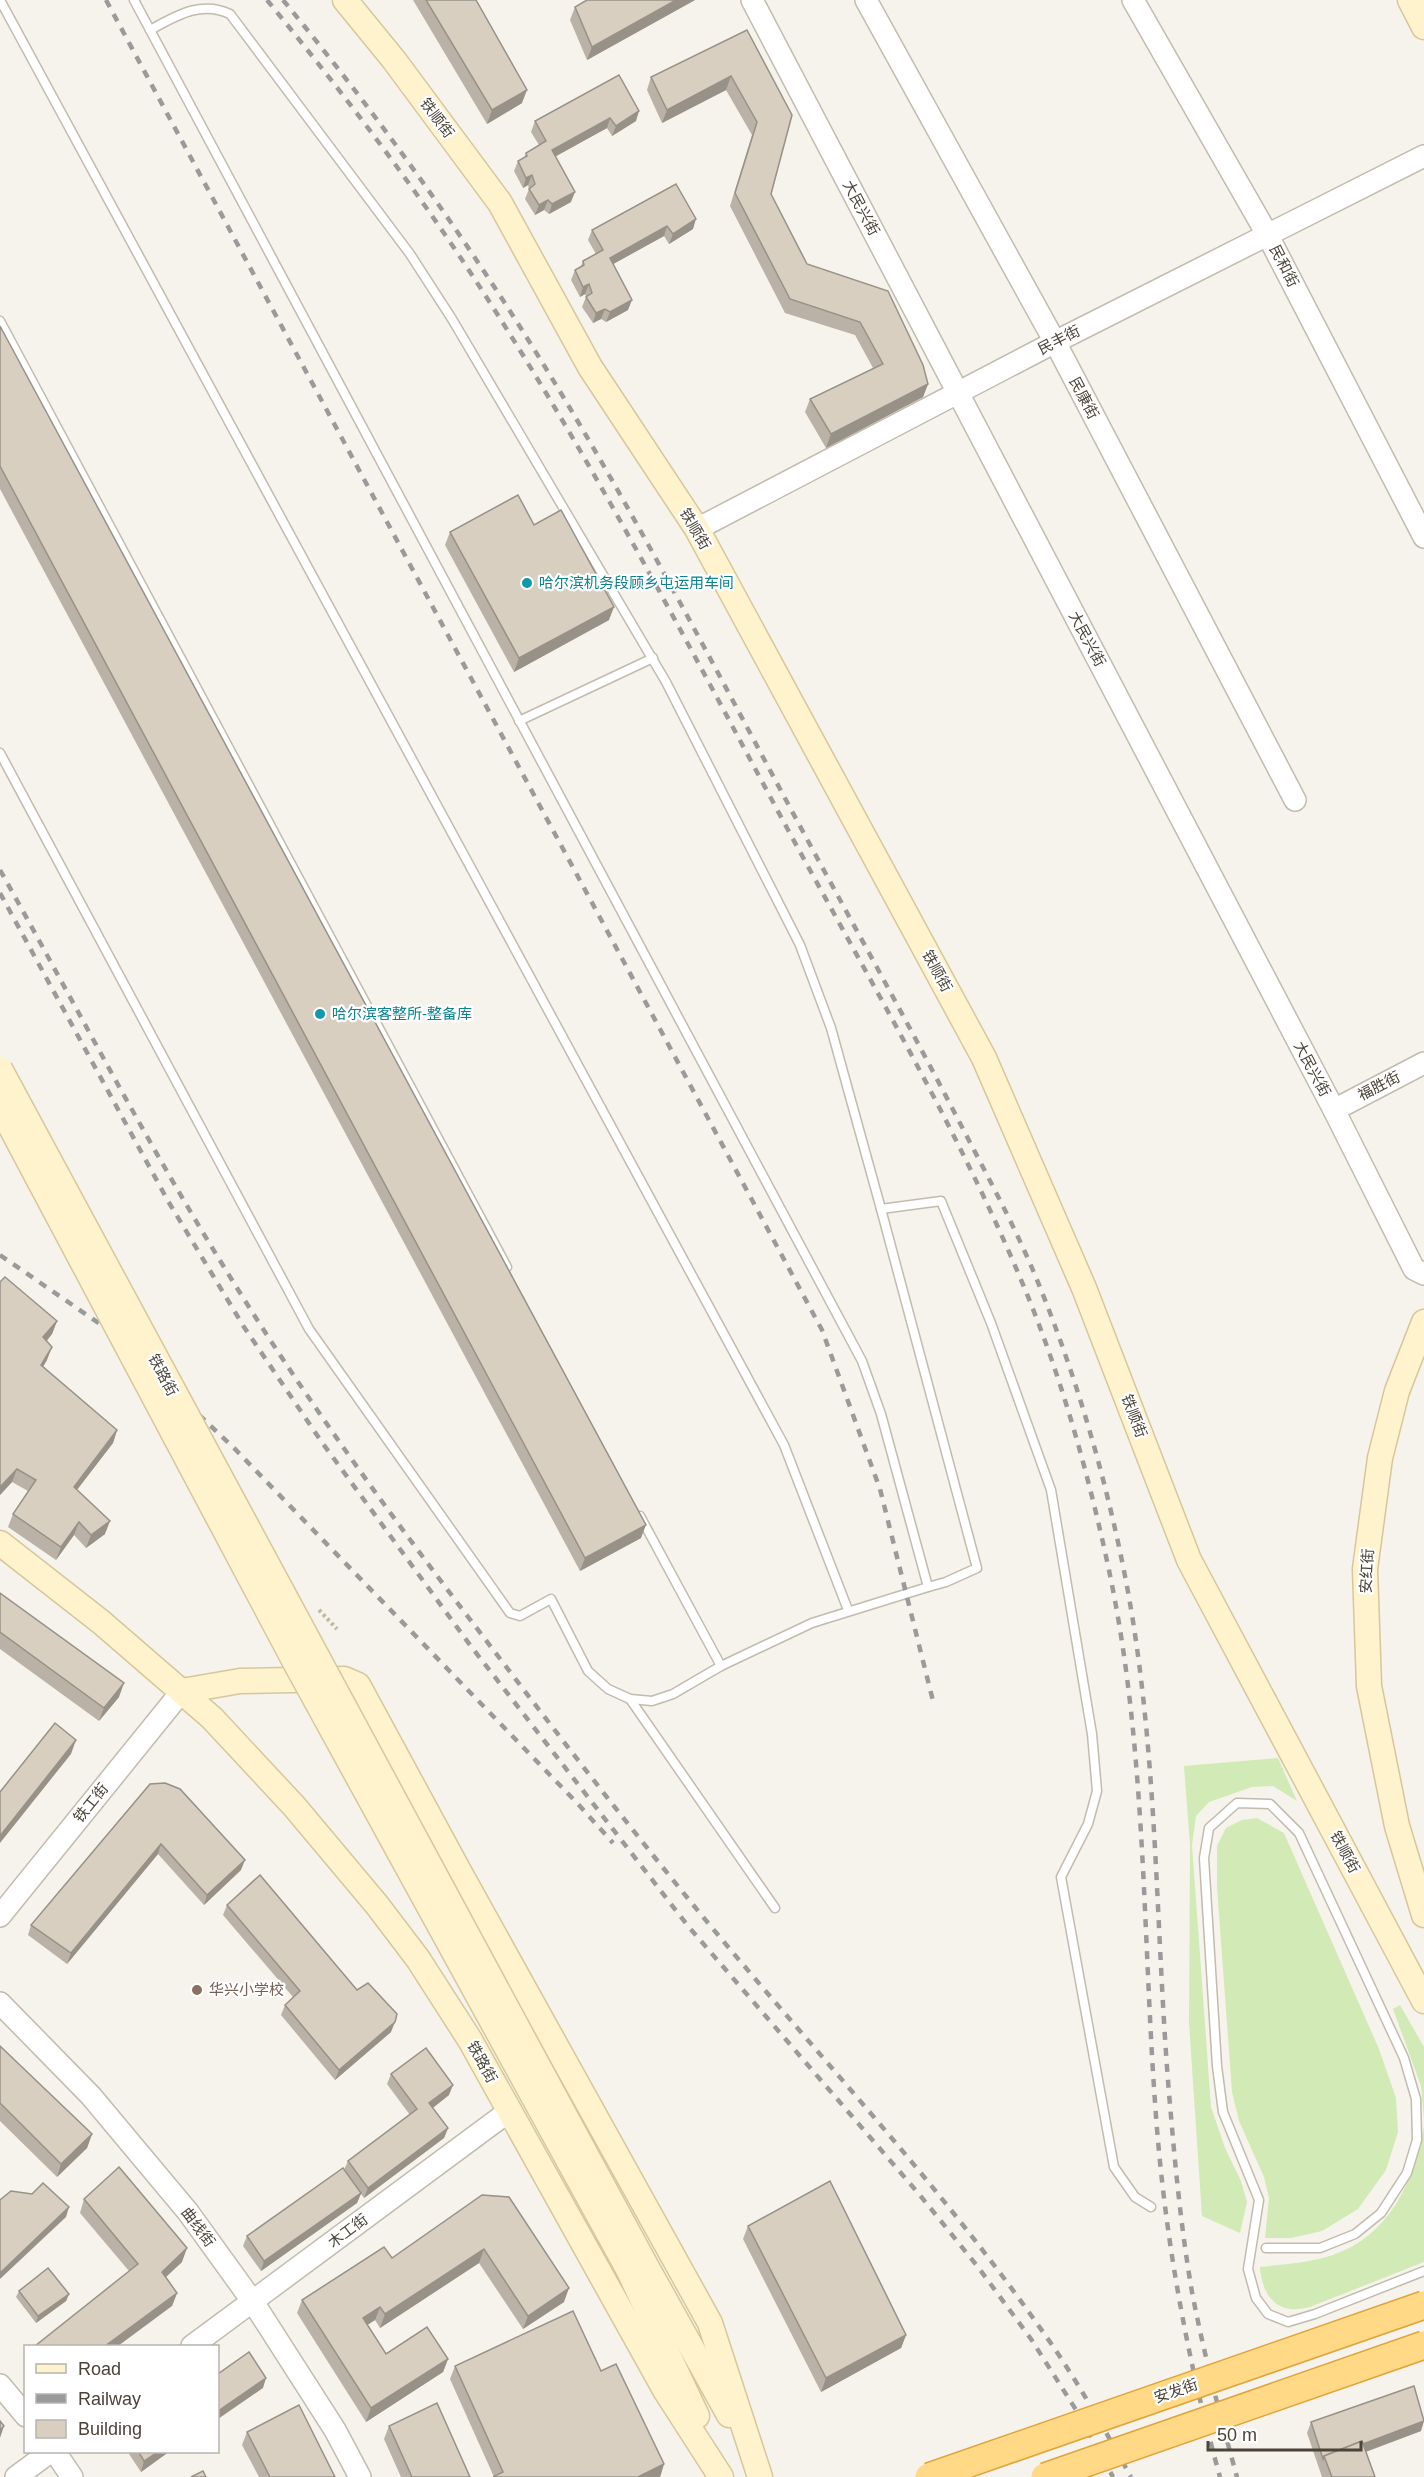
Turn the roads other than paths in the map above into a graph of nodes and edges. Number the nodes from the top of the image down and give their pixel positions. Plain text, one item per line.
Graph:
1 (0, 0) edge
2 (134, 0) edge
3 (345, 0) edge
4 (752, 0) edge
5 (866, 0) edge
6 (1133, 0) edge
7 (1410, 0) edge
8 (1424, 27) edge
9 (150, 30) junction
10 (1424, 156) edge
11 (1267, 234) junction
12 (0, 321) edge
13 (1055, 342) junction
14 (958, 393) junction
15 (1416, 502) edge
16 (697, 529) junction
17 (1424, 537) edge
18 (652, 658) junction
19 (519, 721) junction
20 (0, 753) edge
21 (1295, 800) dead end
22 (1424, 1063) edge
23 (0, 1070) edge
24 (0, 1107) edge
25 (1334, 1110) junction
26 (881, 1209) junction
27 (1424, 1274) edge
28 (513, 1278) edge
29 (1424, 1322) edge
30 (636, 1509) edge
31 (0, 1543) edge
32 (928, 1587) junction
33 (848, 1611) junction
34 (721, 1666) junction
35 (182, 1691) junction
36 (630, 1699) junction
37 (775, 1908) dead end
38 (1424, 1914) edge
39 (0, 1916) edge
40 (1424, 2001) edge
41 (0, 2004) edge
42 (504, 2115) dead end
43 (1151, 2207) dead end
44 (1266, 2248) dead end
45 (636, 2267) junction
46 (1424, 2271) edge
47 (253, 2302) junction
48 (1424, 2305) edge
49 (193, 2345) edge
50 (1424, 2346) edge
51 (0, 2385) edge
52 (24, 2414) edge
53 (50, 2453) edge
54 (54, 2453) edge
55 (16, 2477) edge
56 (72, 2477) edge
57 (360, 2477) edge
58 (723, 2477) edge
59 (760, 2477) edge
60 (929, 2477) edge
61 (1045, 2477) edge

1 - 33 lane
2 - 9 lane
3 - 16 main road, 铁顺街
4 - 14 street, 大民兴街
5 - 13 street, 民康街
6 - 11 street, 民和街
7 - 8 main road
9 - 18 lane
9 - 19 lane
10 - 11 street, 民丰街
11 - 13 street, 民丰街
11 - 15 street, 民和街
12 - 28 lane
13 - 14 street, 民丰街
13 - 21 street, 民康街
14 - 16 street, 民丰街
14 - 25 street, 大民兴街
15 - 17 street, 民和街
16 - 40 main road, 铁顺街
18 - 19 lane
18 - 26 lane
19 - 32 lane
20 - 36 lane
22 - 25 street, 福胜街
23 - 45 main road, 铁路街, bridge
24 - 45 main road, bridge
25 - 27 street, 大民兴街
26 - 32 lane
26 - 43 lane
29 - 38 main road, 安红街
30 - 34 lane
31 - 35 main road, 铁路街
32 - 33 lane
33 - 34 lane
34 - 36 lane
35 - 39 street, 铁工街
35 - 58 main road, 铁路街
35 - 59 main road
36 - 37 lane
41 - 47 street, 曲线街
42 - 47 street, 木工街
44 - 46 lane
45 - 58 main road
45 - 59 main road
47 - 49 street, 木工街
47 - 57 street, 曲线街
48 - 60 highway, 安发街, bridge
50 - 61 highway, bridge
51 - 52 street
53 - 55 street
54 - 56 street

